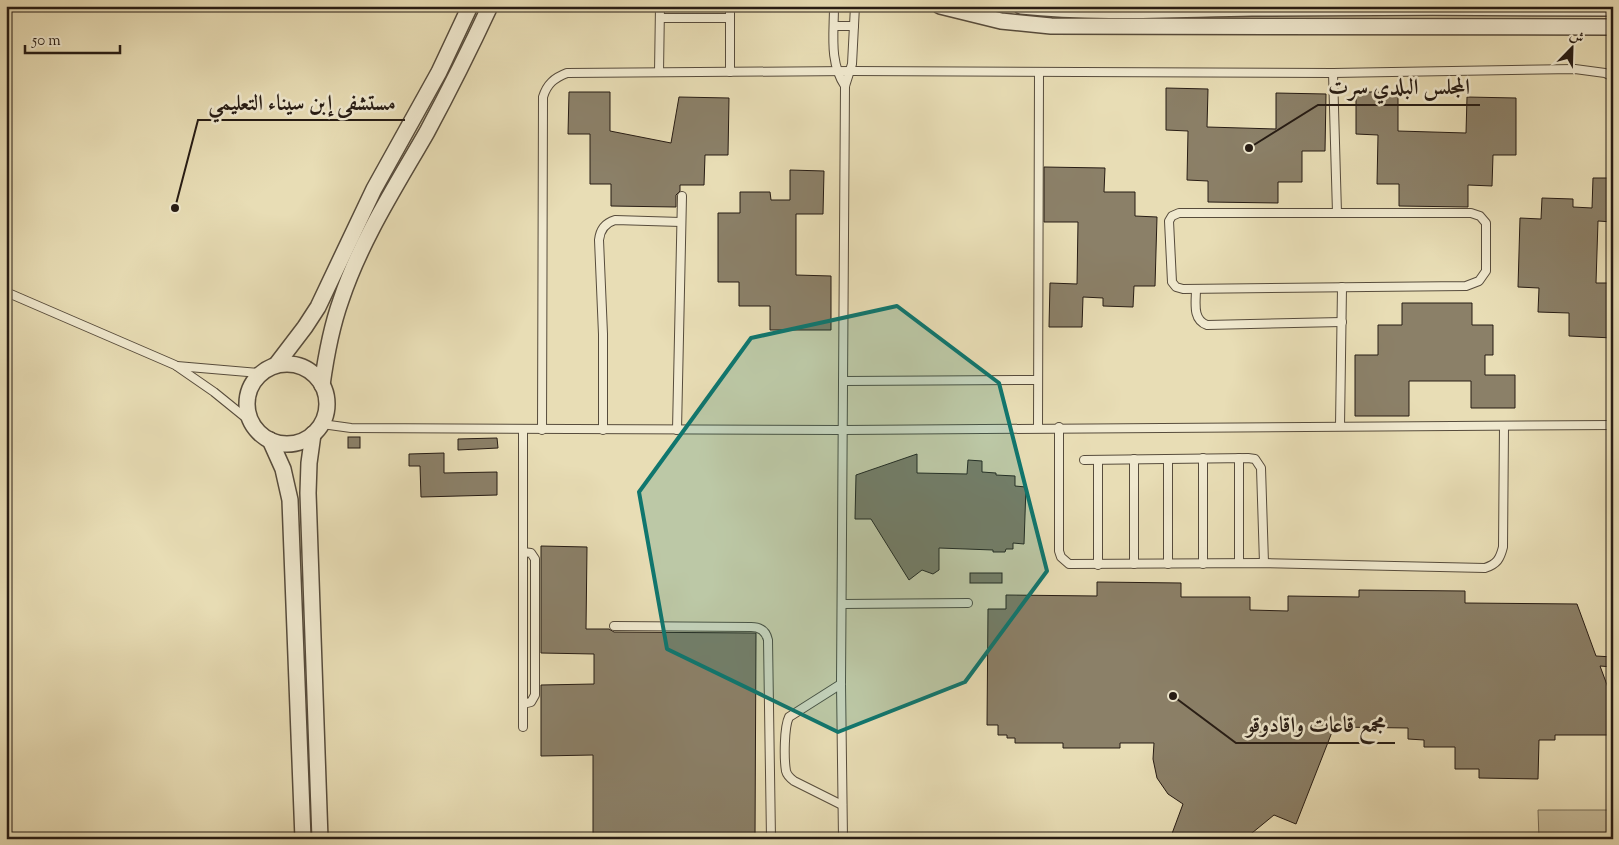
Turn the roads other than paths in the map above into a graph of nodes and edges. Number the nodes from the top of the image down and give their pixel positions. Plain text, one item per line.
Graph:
1 (470, 6) edge
2 (490, 6) edge
3 (660, 6) edge
4 (730, 6) edge
5 (834, 6) edge
6 (855, 6) edge
7 (940, 6) edge
8 (1021, 6) edge
9 (1613, 8) edge
10 (660, 18) junction
11 (730, 18) junction
12 (834, 26) junction
13 (854, 26) junction
14 (1613, 27) edge
15 (659, 72) junction
16 (730, 72) junction
17 (837, 72) junction
18 (850, 72) junction
19 (1039, 72) junction
20 (1333, 73) junction
21 (1613, 78) edge
22 (845, 86) junction
23 (682, 196) dead end
24 (1337, 213) junction
25 (681, 222) junction
26 (1342, 287) junction
27 (1196, 289) junction
28 (6, 292) edge
29 (1342, 322) junction
30 (175, 365) junction
31 (276, 365) junction
32 (260, 373) junction
33 (843, 380) junction
34 (1038, 380) junction
35 (322, 385) junction
36 (251, 422) junction
37 (1613, 425) edge
38 (1340, 426) junction
39 (1504, 426) junction
40 (1060, 427) junction
41 (1038, 428) junction
42 (317, 429) junction
43 (523, 429) junction
44 (542, 430) junction
45 (603, 430) junction
46 (678, 430) junction
47 (843, 430) junction
48 (270, 440) junction
49 (1203, 458) junction
50 (1239, 458) junction
51 (1134, 459) junction
52 (1168, 459) junction
53 (1084, 460) dead end
54 (1098, 460) junction
55 (523, 552) junction
56 (1239, 563) junction
57 (1264, 563) junction
58 (1134, 564) junction
59 (1168, 564) junction
60 (1203, 564) junction
61 (1098, 565) junction
62 (842, 604) junction
63 (968, 604) dead end
64 (614, 626) dead end
65 (841, 684) junction
66 (523, 704) junction
67 (523, 728) dead end
68 (770, 750) junction
69 (785, 751) junction
70 (842, 805) junction
71 (303, 839) edge
72 (320, 839) edge
73 (771, 839) edge
74 (843, 839) edge

1 - 31 street
2 - 35 street
3 - 10 lane
4 - 11 lane
5 - 12 lane
6 - 13 lane
7 - 14 street
8 - 9 street
10 - 11 lane
10 - 15 lane
11 - 16 lane
12 - 13 lane
12 - 17 lane
13 - 18 lane
15 - 16 lane
15 - 44 lane
16 - 17 lane
17 - 18 lane
17 - 22 lane
18 - 19 lane
18 - 22 lane
19 - 20 lane
19 - 34 lane
20 - 21 lane
20 - 24 lane
22 - 33 lane
23 - 25 lane
24 - 26 lane
24 - 27 lane
25 - 45 lane
25 - 46 lane
26 - 27 lane
26 - 29 lane
27 - 29 lane
28 - 30 lane
29 - 38 lane
30 - 32 lane
30 - 36 lane
31 - 32 street
31 - 35 street
32 - 36 street
33 - 34 lane
33 - 47 lane
34 - 41 lane
35 - 42 street
36 - 48 street
37 - 39 lane
38 - 39 lane
38 - 40 lane
39 - 57 lane
40 - 41 lane
40 - 61 lane
41 - 47 lane
42 - 43 lane
42 - 48 street
42 - 72 street
43 - 44 lane
43 - 55 lane
44 - 45 lane
45 - 46 lane
46 - 47 lane
47 - 62 lane
48 - 71 street
49 - 50 lane
49 - 52 lane
49 - 60 lane
50 - 56 lane
50 - 57 lane
51 - 52 lane
51 - 54 lane
51 - 58 lane
52 - 59 lane
53 - 54 lane
54 - 61 lane
55 - 66 lane
55 - 66 lane
56 - 57 lane
56 - 60 lane
58 - 59 lane
58 - 61 lane
59 - 60 lane
62 - 63 lane
62 - 65 lane
64 - 68 lane
65 - 69 lane
65 - 70 lane
66 - 67 lane
68 - 69 lane
68 - 73 lane
69 - 70 lane
70 - 74 lane

